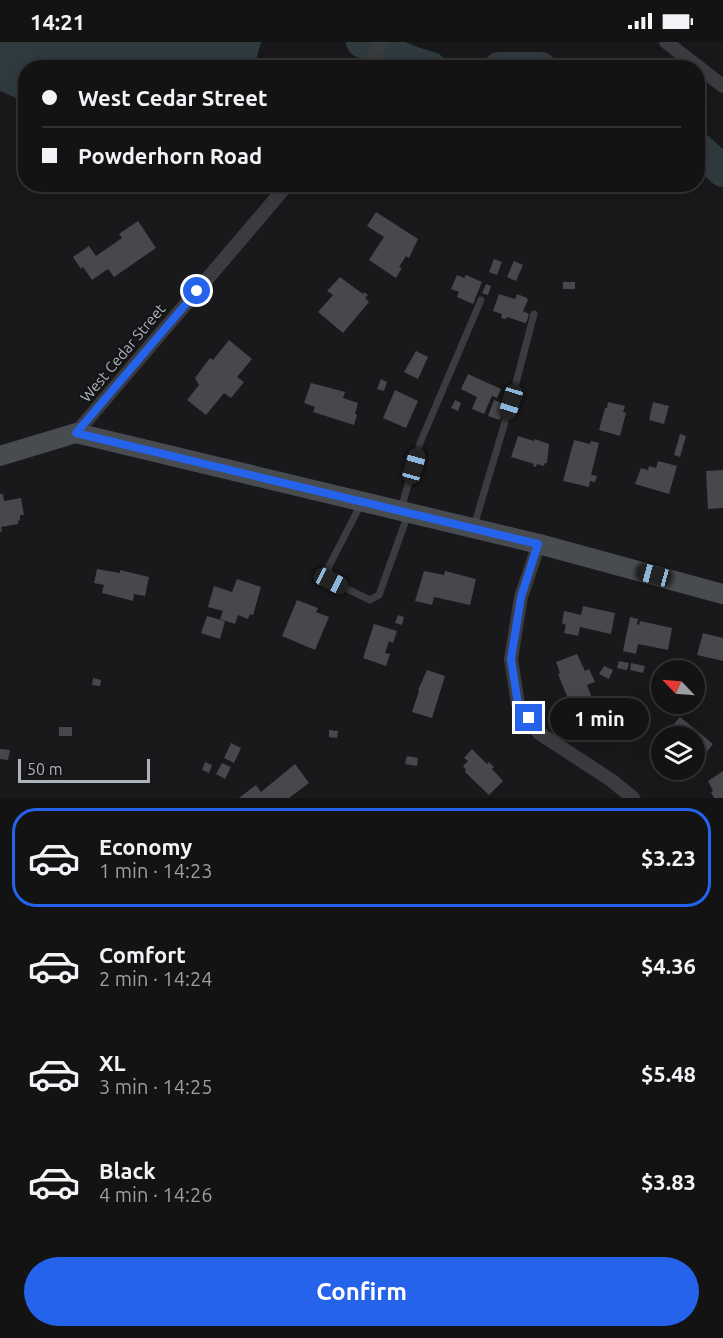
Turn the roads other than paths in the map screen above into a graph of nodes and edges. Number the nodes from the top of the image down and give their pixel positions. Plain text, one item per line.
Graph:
1 (381, 42) edge
2 (666, 42) edge
3 (371, 60) edge
4 (689, 60) edge
5 (705, 72) edge
6 (723, 86) edge
7 (281, 192) edge
8 (481, 300) dead end
9 (534, 314) dead end
10 (76, 433) junction
11 (0, 456) edge
12 (362, 502) junction
13 (404, 512) junction
14 (473, 529) junction
15 (538, 544) junction
16 (723, 594) edge
17 (633, 798) edge

1 - 3 street
2 - 4 street
5 - 6 street
7 - 10 street, West Cedar Street
8 - 13 lane
9 - 14 lane
10 - 11 main road
10 - 12 main road
12 - 13 main road
12 - 13 lane
13 - 14 main road
14 - 15 main road
15 - 16 main road
15 - 17 street

